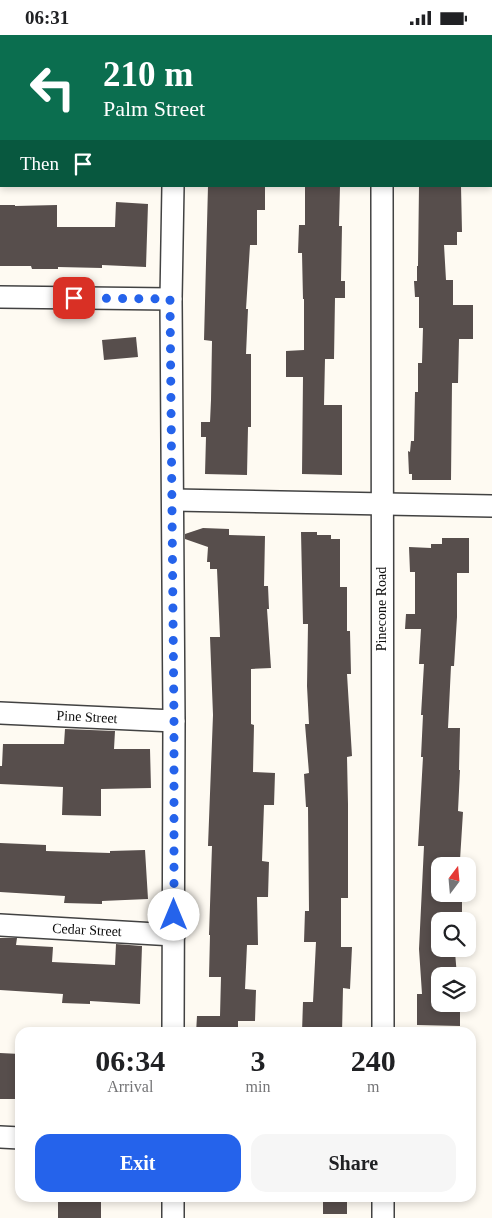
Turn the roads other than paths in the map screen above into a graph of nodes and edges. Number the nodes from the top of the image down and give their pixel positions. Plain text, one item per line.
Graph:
1 (173, 187) edge
2 (382, 187) edge
3 (0, 297) edge
4 (170, 299) junction
5 (173, 500) junction
6 (381, 504) junction
7 (492, 505) edge
8 (0, 713) edge
9 (174, 721) junction
10 (0, 925) edge
11 (174, 935) junction
12 (173, 1027) edge
13 (383, 1027) edge
14 (0, 1137) edge
15 (15, 1138) edge
16 (173, 1202) edge
17 (383, 1202) edge
18 (172, 1218) edge
19 (383, 1218) edge

1 - 4 street
2 - 6 street, Pinecone Road
3 - 4 street
4 - 5 street
5 - 6 street
5 - 9 street
6 - 7 street
6 - 13 street, Pinecone Road
8 - 9 street, Pine Street
9 - 11 street
10 - 11 street, Cedar Street
11 - 12 street
14 - 15 street
16 - 18 street
17 - 19 street

